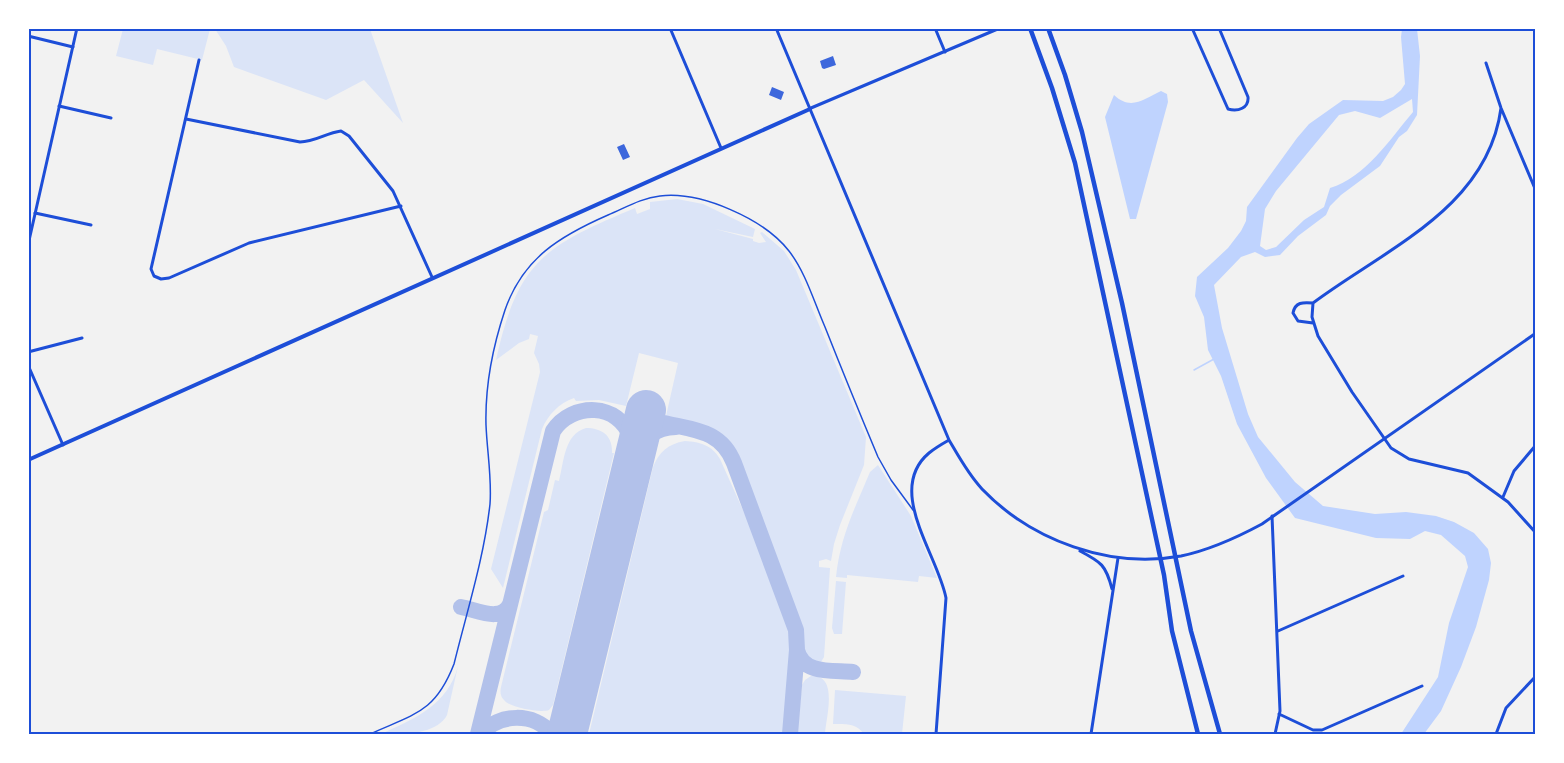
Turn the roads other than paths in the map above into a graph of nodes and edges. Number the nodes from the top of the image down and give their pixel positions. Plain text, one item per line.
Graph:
1 (77, 28) edge
2 (670, 28) edge
3 (776, 28) edge
4 (935, 28) edge
5 (1000, 28) edge
6 (1030, 28) edge
7 (1048, 28) edge
8 (1192, 28) edge
9 (1219, 28) edge
10 (28, 36) edge
11 (73, 47) junction
12 (945, 52) junction
13 (199, 60) dead end
14 (1486, 63) dead end
15 (59, 106) junction
16 (1501, 108) junction
17 (810, 109) junction
18 (111, 118) dead end
19 (185, 119) junction
20 (721, 148) junction
21 (1536, 191) edge
22 (401, 206) junction
23 (35, 213) junction
24 (91, 225) dead end
25 (28, 244) edge
26 (432, 277) junction
27 (1313, 303) junction
28 (1313, 323) junction
29 (1536, 333) edge
30 (82, 338) dead end
31 (28, 352) edge
32 (28, 365) edge
33 (1384, 439) junction
34 (948, 440) junction
35 (63, 445) junction
36 (1536, 445) edge
37 (28, 460) edge
38 (1503, 497) junction
39 (914, 511) junction
40 (1272, 516) junction
41 (1528, 523) junction
42 (1536, 526) edge
43 (1536, 533) edge
44 (1073, 547) junction
45 (1118, 558) junction
46 (1403, 576) dead end
47 (1112, 591) junction
48 (1278, 632) junction
49 (1536, 676) edge
50 (1422, 686) dead end
51 (1279, 714) junction
52 (370, 735) edge
53 (936, 735) edge
54 (1091, 735) edge
55 (1198, 735) edge
56 (1220, 735) edge
57 (1275, 735) edge
58 (1496, 735) edge

1 - 11 street
2 - 20 street
3 - 17 street
4 - 12 street
5 - 12 street
6 - 55 highway
7 - 56 highway
8 - 9 street
10 - 11 street
11 - 15 street
12 - 17 street
13 - 19 street
14 - 16 street
15 - 18 street
15 - 23 street
16 - 21 street
16 - 27 street
17 - 20 main road
17 - 34 street
19 - 22 street
19 - 22 street
20 - 26 main road
22 - 26 street
23 - 24 street
23 - 25 street
26 - 35 main road
27 - 28 street
27 - 28 street
28 - 33 street
29 - 33 street
30 - 31 street
32 - 35 street
33 - 38 street
33 - 40 street
34 - 39 street
34 - 44 street
35 - 37 main road
36 - 38 street
38 - 41 street
39 - 52 lane
39 - 53 street
40 - 45 street
40 - 48 street
41 - 42 street
41 - 43 street
44 - 45 street
44 - 47 street
45 - 47 street
46 - 48 street
47 - 54 street
48 - 51 street
49 - 58 street
50 - 51 street
51 - 57 street

